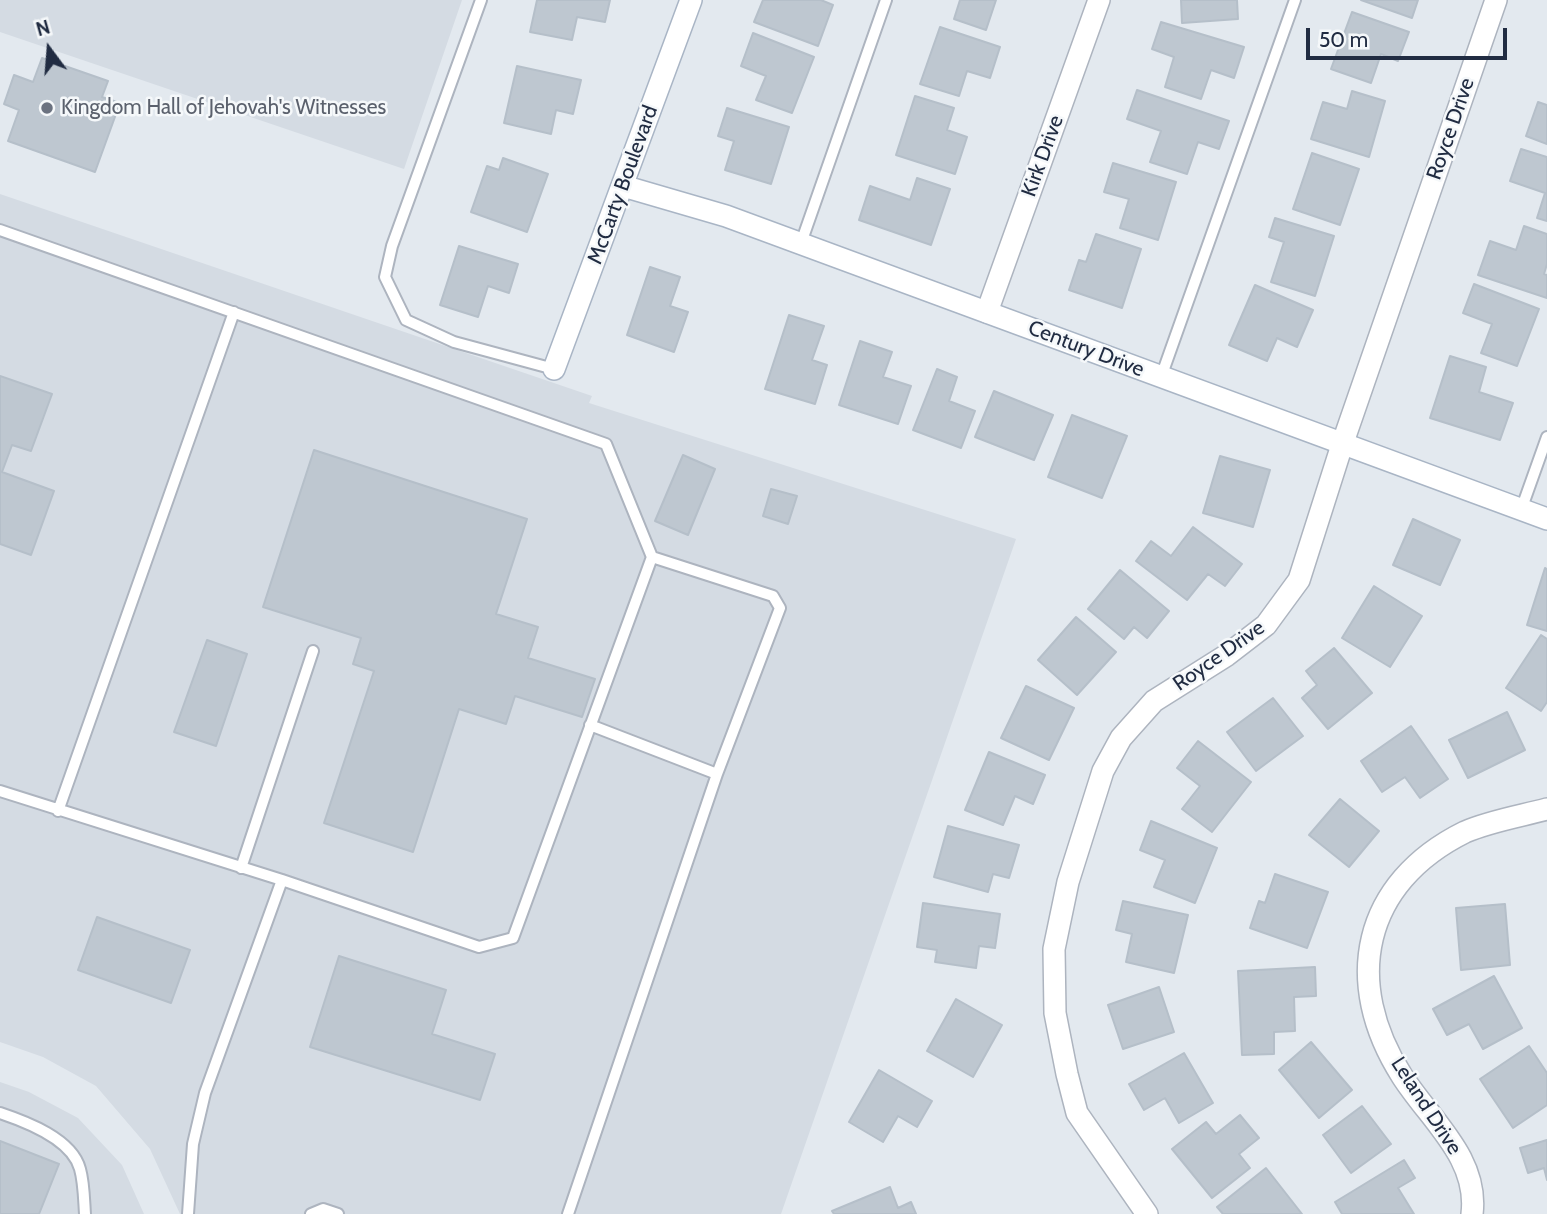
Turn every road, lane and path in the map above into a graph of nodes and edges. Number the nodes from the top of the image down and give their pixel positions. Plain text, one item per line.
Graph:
1 (481, 0) edge
2 (691, 0) edge
3 (887, 0) edge
4 (1099, 0) edge
5 (1295, 0) edge
6 (1496, 0) edge
7 (624, 186) junction
8 (0, 230) edge
9 (801, 243) junction
10 (234, 312) junction
11 (988, 312) junction
12 (554, 369) joint
13 (1161, 377) junction
14 (1547, 437) edge
15 (1342, 445) junction
16 (1521, 510) junction
17 (1547, 520) edge
18 (652, 557) junction
19 (313, 650) dead end
20 (590, 726) junction
21 (717, 774) junction
22 (0, 791) edge
23 (1547, 809) edge
24 (58, 811) junction
25 (241, 868) junction
26 (282, 880) junction
27 (0, 1113) edge
28 (85, 1214) edge
29 (188, 1214) edge
30 (311, 1214) edge
31 (338, 1214) edge
32 (568, 1214) edge
33 (1147, 1214) edge
34 (1472, 1214) edge

1 - 12 lane
2 - 7 street, McCarty Boulevard
3 - 9 lane
4 - 11 street, Kirk Drive
5 - 13 lane
6 - 15 street, Royce Drive
7 - 9 street, Century Drive
7 - 12 street, McCarty Boulevard
8 - 10 lane
9 - 11 street, Century Drive
10 - 18 lane
10 - 24 lane
11 - 13 street, Century Drive
13 - 15 street, Century Drive
14 - 16 lane
15 - 16 street, Century Drive
15 - 33 street, Royce Drive
16 - 17 street, Century Drive
18 - 20 lane
18 - 21 lane
19 - 25 lane
20 - 21 lane
20 - 26 lane
21 - 32 lane
22 - 24 lane
23 - 34 street, Leland Drive
24 - 25 lane
25 - 26 lane
26 - 29 lane
27 - 28 lane
30 - 31 lane

